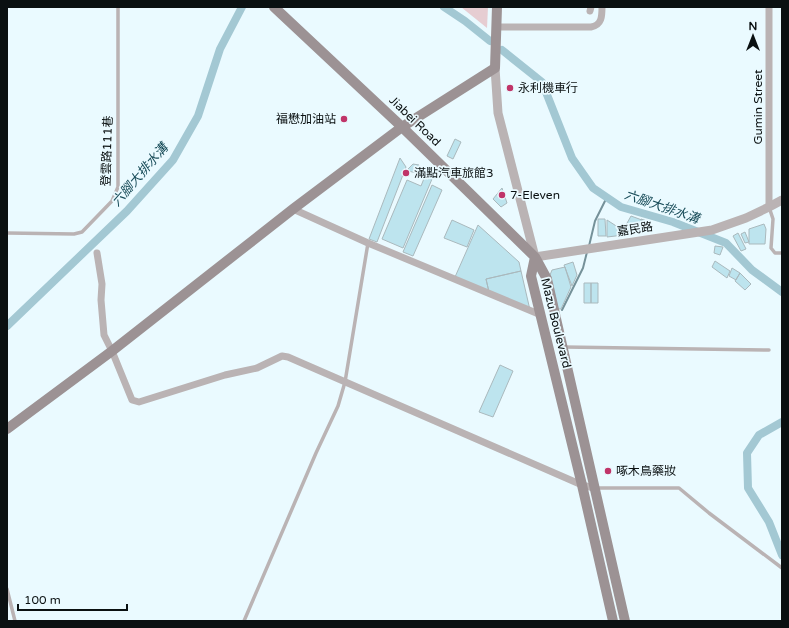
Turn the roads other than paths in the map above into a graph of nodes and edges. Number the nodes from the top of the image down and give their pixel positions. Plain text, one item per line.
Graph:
1 (118, 7) edge
2 (274, 7) edge
3 (497, 7) edge
4 (602, 7) edge
5 (769, 7) edge
6 (496, 27) junction
7 (495, 68) junction
8 (402, 127) junction
9 (782, 200) edge
10 (769, 207) junction
11 (293, 208) junction
12 (7, 233) edge
13 (368, 243) junction
14 (97, 253) dead end
15 (782, 253) edge
16 (535, 257) junction
17 (541, 315) junction
18 (562, 347) junction
19 (769, 350) dead end
20 (112, 351) junction
21 (345, 382) junction
22 (7, 429) edge
23 (582, 485) junction
24 (594, 488) junction
25 (782, 568) edge
26 (7, 589) edge
27 (15, 621) edge
28 (244, 621) edge
29 (613, 621) edge
30 (625, 621) edge

1 - 12 lane, 登雲路111巷
2 - 8 main road, Jiabei Road
3 - 6 main road
4 - 6 street
5 - 10 street, Gumin Street
6 - 7 main road
7 - 8 main road
7 - 16 street
8 - 11 main road
8 - 16 main road, Jiabei Road
9 - 10 street, 嘉民路
10 - 15 lane
10 - 16 street, 嘉民路
11 - 13 street
11 - 20 main road
13 - 17 street
13 - 21 lane
14 - 20 street
16 - 17 main road, Mazu Boulevard
16 - 18 main road, Mazu Boulevard
17 - 23 main road, Mazu Boulevard
18 - 19 lane
18 - 24 main road, Mazu Boulevard
20 - 21 street
20 - 22 main road
21 - 23 street
21 - 28 lane
23 - 24 street
23 - 29 main road, Mazu Boulevard
24 - 25 lane
24 - 30 main road, Mazu Boulevard
26 - 27 lane

